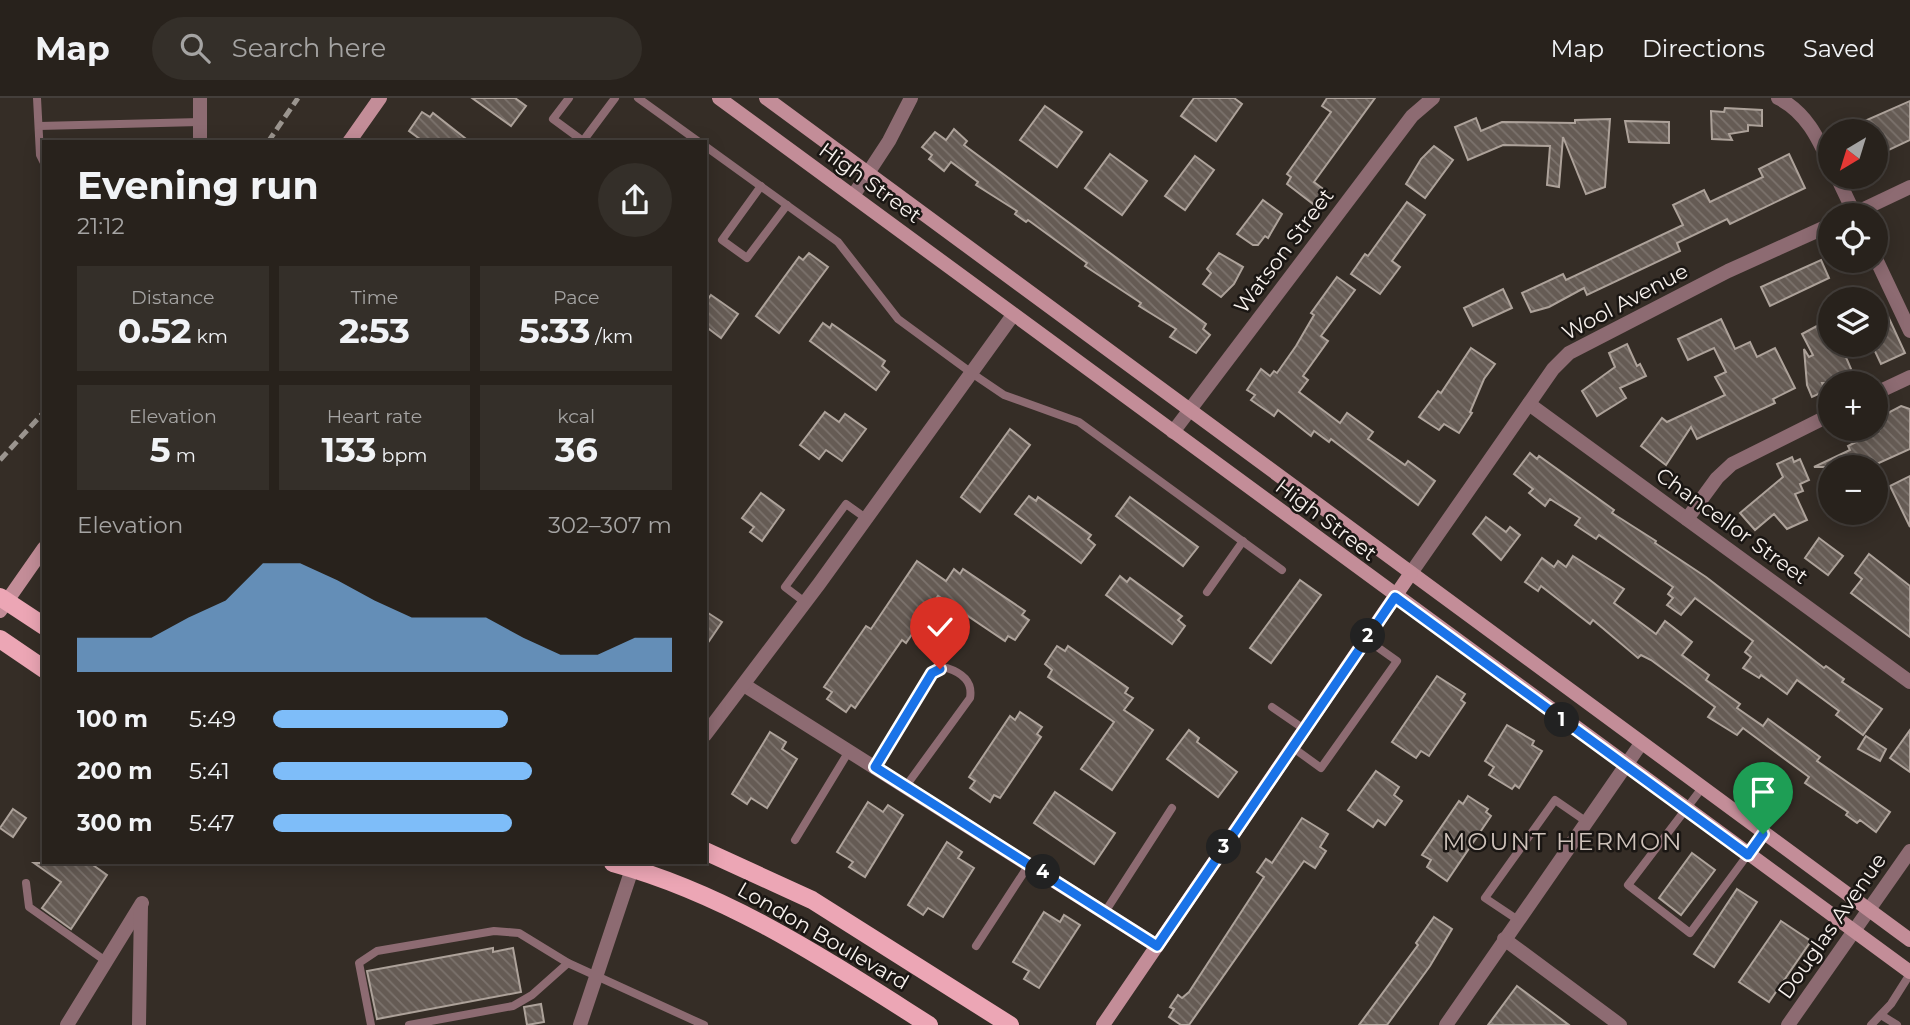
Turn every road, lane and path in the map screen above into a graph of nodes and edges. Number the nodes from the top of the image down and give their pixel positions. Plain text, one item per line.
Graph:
1 (37, 98) edge
2 (200, 98) edge
3 (380, 98) edge
4 (569, 98) edge
5 (615, 98) edge
6 (638, 98) edge
7 (719, 98) edge
8 (766, 98) edge
9 (911, 98) edge
10 (1433, 98) edge
11 (1778, 98) edge
12 (200, 122) junction
13 (39, 126) junction
14 (1818, 138) edge
15 (201, 140) edge
16 (350, 140) edge
17 (582, 140) edge
18 (584, 140) edge
19 (696, 140) edge
20 (707, 147) edge
21 (42, 159) edge
22 (867, 174) junction
23 (761, 187) junction
24 (1910, 187) edge
25 (853, 196) junction
26 (1877, 203) edge
27 (787, 205) junction
28 (1818, 230) edge
29 (1883, 273) edge
30 (1013, 315) junction
31 (1910, 331) edge
32 (973, 374) junction
33 (1910, 377) edge
34 (1888, 387) edge
35 (1529, 404) junction
36 (1191, 409) junction
37 (1818, 421) edge
38 (1173, 432) junction
39 (867, 519) junction
40 (1687, 519) junction
41 (1243, 541) junction
42 (42, 551) edge
43 (1282, 570) dead end
44 (1411, 573) junction
45 (1207, 592) dead end
46 (0, 597) edge
47 (1395, 597) junction
48 (806, 603) junction
49 (0, 611) edge
50 (42, 625) edge
51 (0, 639) edge
52 (1366, 639) junction
53 (42, 667) edge
54 (1910, 682) edge
55 (744, 685) junction
56 (1272, 707) dead end
57 (1304, 729) junction
58 (707, 732) edge
59 (1640, 745) junction
60 (1292, 747) junction
61 (849, 751) junction
62 (875, 767) junction
63 (1627, 767) junction
64 (906, 786) junction
65 (1702, 788) junction
66 (1171, 808) dead end
67 (1686, 810) junction
68 (1587, 822) junction
69 (1763, 834) junction
70 (795, 840) dead end
71 (1910, 851) edge
72 (707, 852) edge
73 (1748, 855) junction
74 (1030, 863) junction
75 (634, 865) edge
76 (26, 883) dead end
77 (1868, 911) junction
78 (1105, 912) junction
79 (1518, 920) junction
80 (1854, 931) junction
81 (1504, 939) junction
82 (1910, 940) edge
83 (976, 946) dead end
84 (1157, 946) junction
85 (107, 962) junction
86 (568, 963) junction
87 (1910, 973) edge
88 (597, 976) junction
89 (1881, 1015) junction
90 (67, 1025) edge
91 (139, 1025) edge
92 (371, 1025) edge
93 (409, 1025) edge
94 (580, 1025) edge
95 (704, 1025) edge
96 (929, 1025) edge
97 (1010, 1025) edge
98 (1103, 1025) edge
99 (1446, 1025) edge
100 (1620, 1025) edge
101 (1788, 1025) edge
102 (1871, 1025) edge
103 (1896, 1025) edge

1 - 13 lane
2 - 12 street
3 - 16 main road
4 - 17 lane
5 - 18 lane
6 - 19 lane
7 - 25 main road, High Street
8 - 22 main road, High Street
9 - 22 street
10 - 36 street, Watson Street
11 - 14 street
12 - 13 lane
12 - 15 street
13 - 21 lane
20 - 23 lane
22 - 25 street
22 - 36 main road, High Street
23 - 27 lane
23 - 27 lane
24 - 26 street
25 - 30 main road, High Street
27 - 32 lane
28 - 35 street, Wool Avenue
29 - 31 street
30 - 32 street
30 - 38 main road, High Street
32 - 39 street
32 - 41 lane
33 - 34 street
35 - 40 street, Chancellor Street
35 - 44 street, Wool Avenue
36 - 38 street, Watson Street
36 - 44 main road, High Street
37 - 40 street
38 - 47 main road, High Street
39 - 48 street
39 - 48 lane
40 - 54 street, Chancellor Street
41 - 43 lane
41 - 45 lane
42 - 49 main road
44 - 47 main road
44 - 59 main road, High Street
46 - 50 main road, bridge
47 - 52 main road
47 - 63 main road, High Street
48 - 55 street
51 - 53 main road
52 - 57 main road
52 - 60 lane
55 - 58 street
55 - 61 street
56 - 57 lane
57 - 60 main road
59 - 63 street
59 - 65 main road, High Street
60 - 84 main road
61 - 62 street
61 - 70 lane
62 - 64 street
62 - 64 lane
63 - 67 main road, High Street
63 - 68 street
64 - 74 street
65 - 67 lane
65 - 69 main road, High Street
66 - 78 lane
67 - 73 main road, High Street
67 - 73 lane
68 - 79 street
68 - 79 lane
69 - 73 lane
69 - 77 main road, High Street
71 - 77 street, Douglas Avenue
72 - 97 main road, London Boulevard
73 - 80 main road, High Street
74 - 78 street
74 - 83 lane
75 - 88 street
75 - 96 main road, London Boulevard
76 - 85 lane
77 - 80 street, Douglas Avenue
77 - 82 main road, High Street
78 - 84 street
79 - 81 street
80 - 87 main road, High Street
80 - 101 street, Douglas Avenue
81 - 99 street
81 - 100 street
84 - 98 main road
85 - 90 street
85 - 91 street
86 - 88 lane
86 - 92 lane
86 - 93 lane
87 - 89 lane
88 - 94 street
88 - 95 lane
89 - 102 lane
89 - 103 lane

